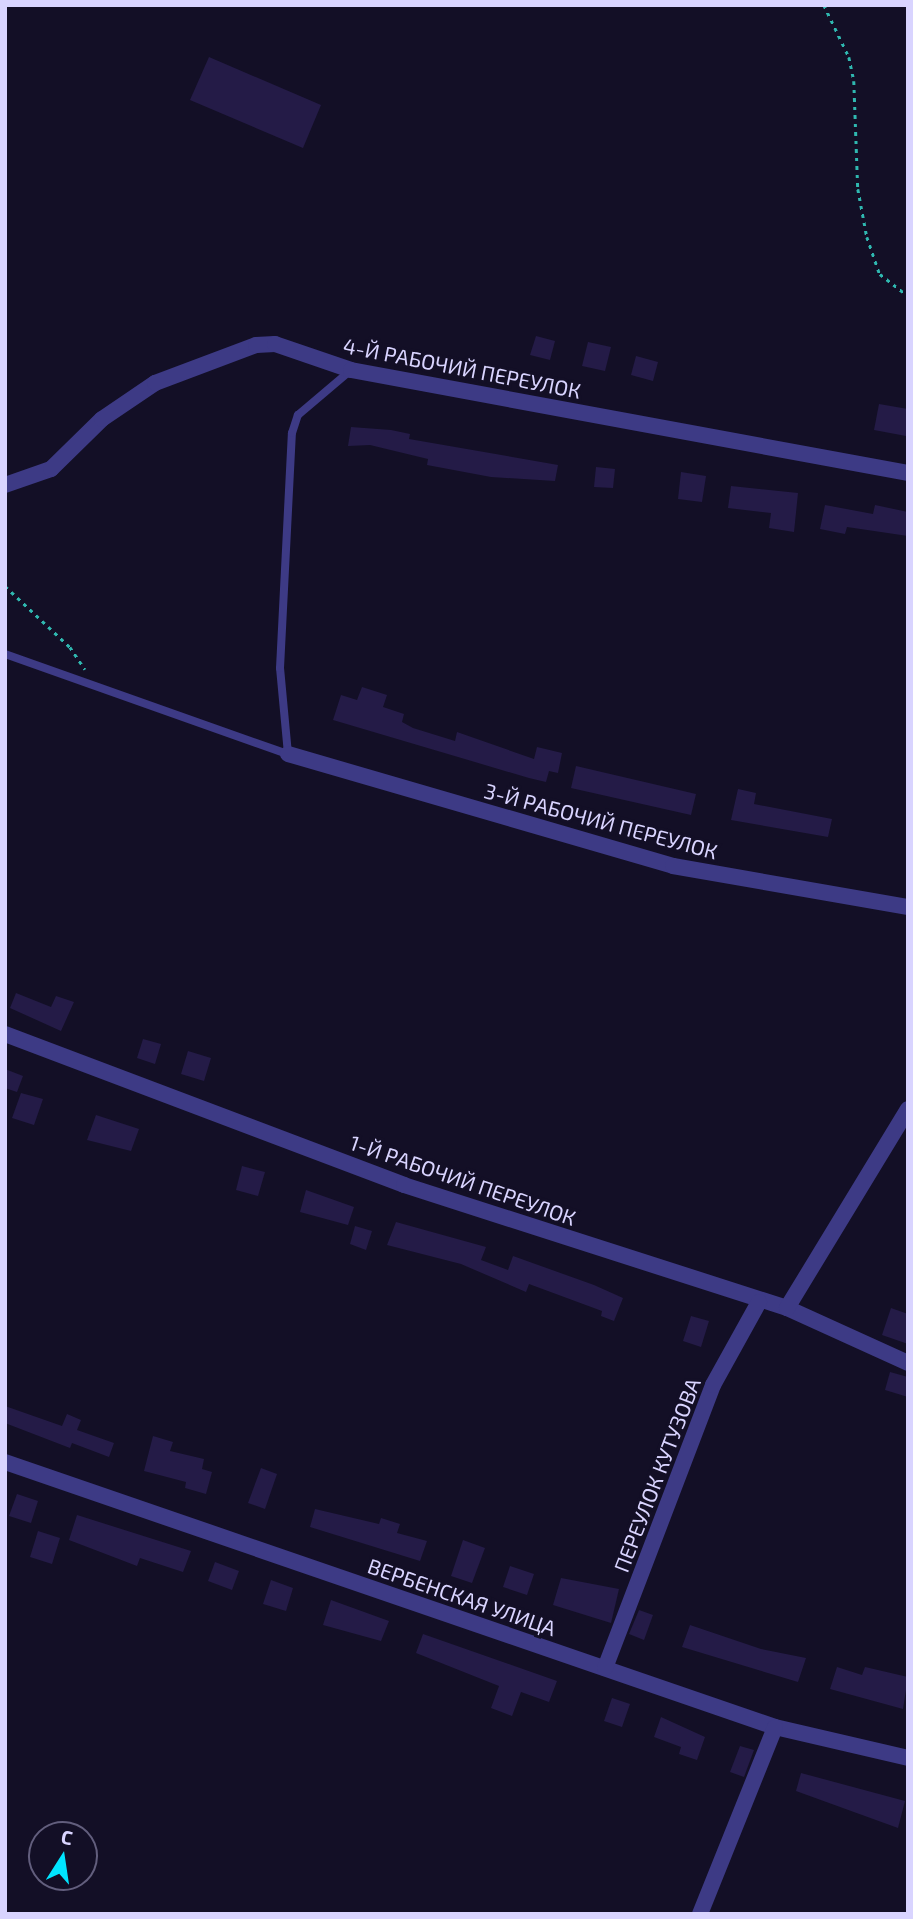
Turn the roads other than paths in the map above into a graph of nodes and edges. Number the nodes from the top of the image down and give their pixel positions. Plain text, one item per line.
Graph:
1 (351, 370) junction
2 (908, 473) edge
3 (5, 485) edge
4 (5, 654) edge
5 (288, 754) junction
6 (908, 907) edge
7 (5, 1034) edge
8 (908, 1108) edge
9 (759, 1302) junction
10 (787, 1308) junction
11 (908, 1363) edge
12 (5, 1462) edge
13 (606, 1668) junction
14 (775, 1727) junction
15 (908, 1758) edge
16 (700, 1914) edge

1 - 2 street, 4-Й РАБОЧИЙ ПЕРЕУЛОК
1 - 3 street, 4-Й РАБОЧИЙ ПЕРЕУЛОК
1 - 5 lane
4 - 5 lane
5 - 6 street, 3-Й РАБОЧИЙ ПЕРЕУЛОК
7 - 9 street, 1-Й РАБОЧИЙ ПЕРЕУЛОК
8 - 10 street
9 - 10 street, 1-Й РАБОЧИЙ ПЕРЕУЛОК
9 - 13 street, ПЕРЕУЛОК КУТУЗОВА
10 - 11 street, 1-Й РАБОЧИЙ ПЕРЕУЛОК
12 - 13 street, ВЕРБЕНСКАЯ УЛИЦА
13 - 14 street, ВЕРБЕНСКАЯ УЛИЦА
14 - 15 street, ВЕРБЕНСКАЯ УЛИЦА
14 - 16 street

